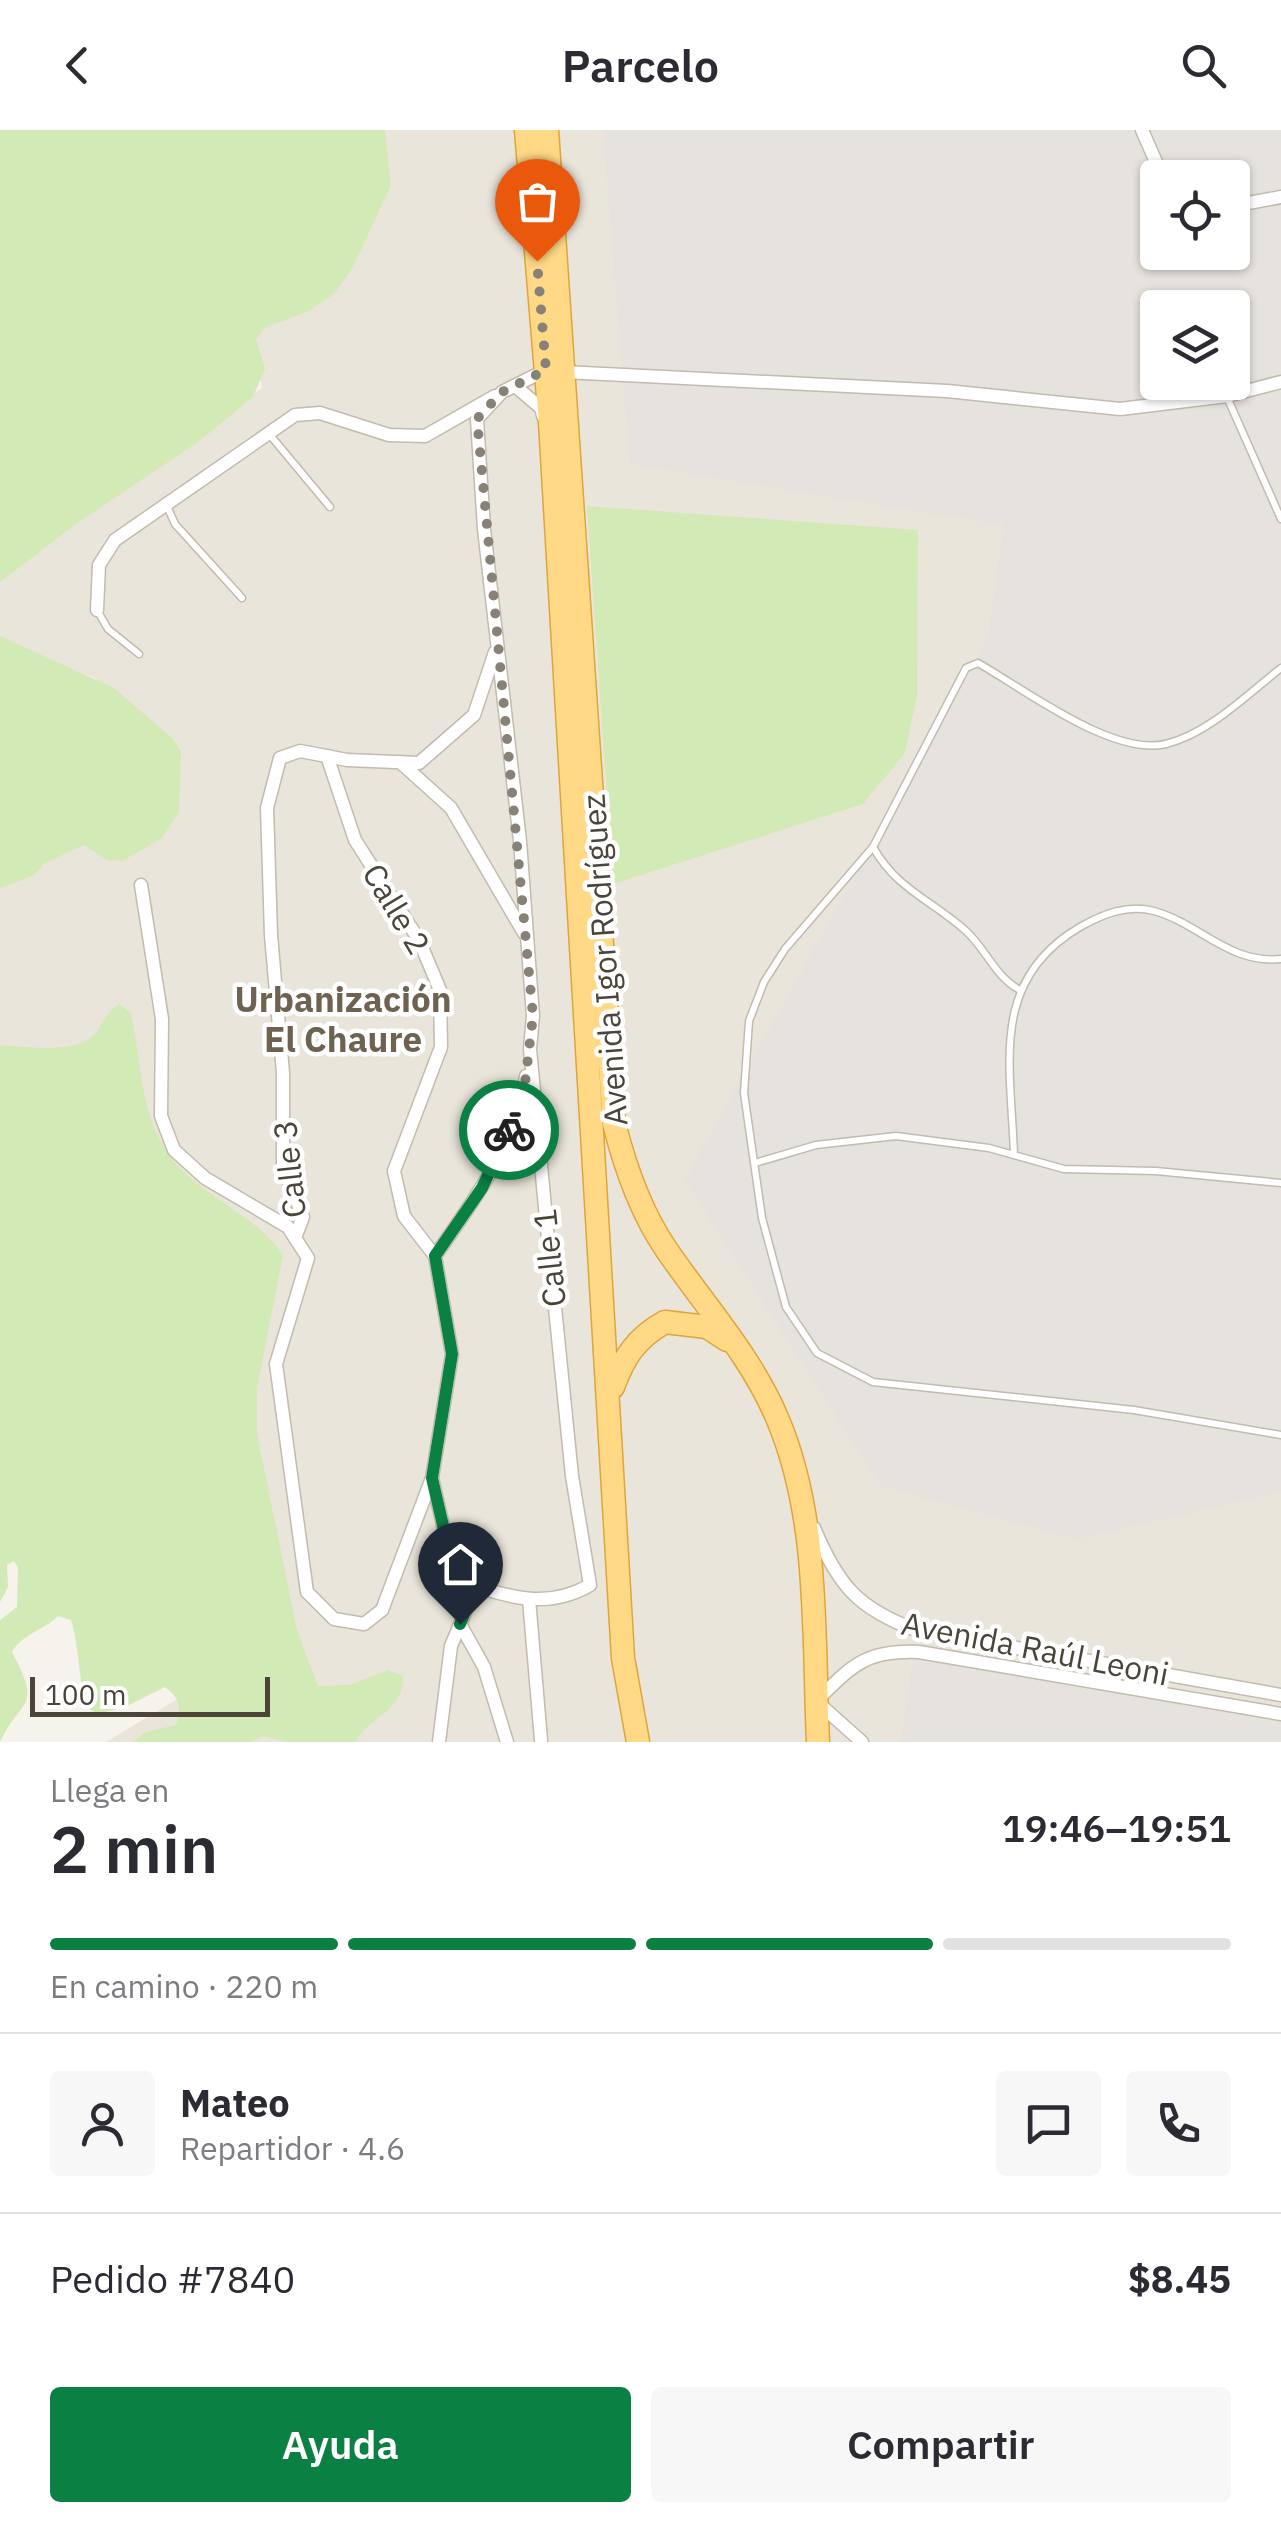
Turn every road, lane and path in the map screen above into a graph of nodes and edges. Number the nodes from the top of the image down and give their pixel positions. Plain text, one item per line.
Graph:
1 (526, 130) edge
2 (546, 130) edge
3 (1142, 130) edge
4 (1155, 160) edge
5 (1281, 196) edge
6 (1250, 202) edge
7 (555, 371) junction
8 (1281, 382) edge
9 (508, 389) junction
10 (1250, 390) edge
11 (1196, 400) edge
12 (1229, 400) edge
13 (270, 435) junction
14 (551, 442) junction
15 (167, 506) junction
16 (330, 507) dead end
17 (1281, 519) edge
18 (242, 598) dead end
19 (97, 610) joint
20 (497, 645) junction
21 (139, 654) dead end
22 (1281, 668) edge
23 (327, 756) junction
24 (400, 762) junction
25 (873, 847) junction
26 (141, 885) dead end
27 (527, 938) junction
28 (1281, 960) edge
29 (1020, 990) junction
30 (530, 1049) junction
31 (1014, 1155) junction
32 (754, 1163) junction
33 (1281, 1183) edge
34 (295, 1238) junction
35 (435, 1256) junction
36 (734, 1344) junction
37 (611, 1392) junction
38 (1281, 1435) edge
39 (432, 1478) junction
40 (800, 1492) junction
41 (476, 1586) junction
42 (529, 1600) junction
43 (460, 1624) junction
44 (1281, 1695) edge
45 (816, 1700) junction
46 (1281, 1714) edge
47 (540, 1740) dead end
48 (439, 1742) edge
49 (507, 1742) edge
50 (638, 1742) edge
51 (818, 1742) edge
52 (862, 1742) edge

1 - 7 highway, Avenida Igor Rodríguez
2 - 7 highway, Avenida Igor Rodríguez
3 - 4 street
5 - 6 street
7 - 9 street
7 - 11 street
7 - 14 highway, Avenida Igor Rodríguez
7 - 36 highway, Avenida Igor Rodríguez
8 - 10 street
9 - 13 street
9 - 14 street
9 - 20 street, Calle 1
12 - 17 lane
13 - 15 street
13 - 16 lane
14 - 37 highway, Avenida Igor Rodríguez
15 - 18 lane
15 - 19 street
19 - 21 lane
20 - 24 street
20 - 27 street, Calle 1
22 - 25 lane
23 - 24 street
23 - 34 street, Calle 3
23 - 35 street, Calle 2
24 - 27 street
25 - 29 lane
25 - 32 lane
26 - 34 street
27 - 30 street, Calle 1
28 - 29 lane
29 - 31 lane
30 - 35 street
30 - 42 street, Calle 1
31 - 32 lane
31 - 33 lane
32 - 38 lane
34 - 39 street, Calle 3
35 - 39 street, Calle 2
36 - 37 highway
36 - 40 highway, Avenida Igor Rodríguez
37 - 50 highway, Avenida Igor Rodríguez
39 - 41 street, Calle 2
40 - 44 street, Avenida Raúl Leoni
40 - 45 highway, Avenida Igor Rodríguez
41 - 42 street
41 - 43 street
42 - 47 street
43 - 48 street
43 - 49 street
45 - 46 street, Avenida Raúl Leoni
45 - 51 highway, Avenida Igor Rodríguez
45 - 52 street

